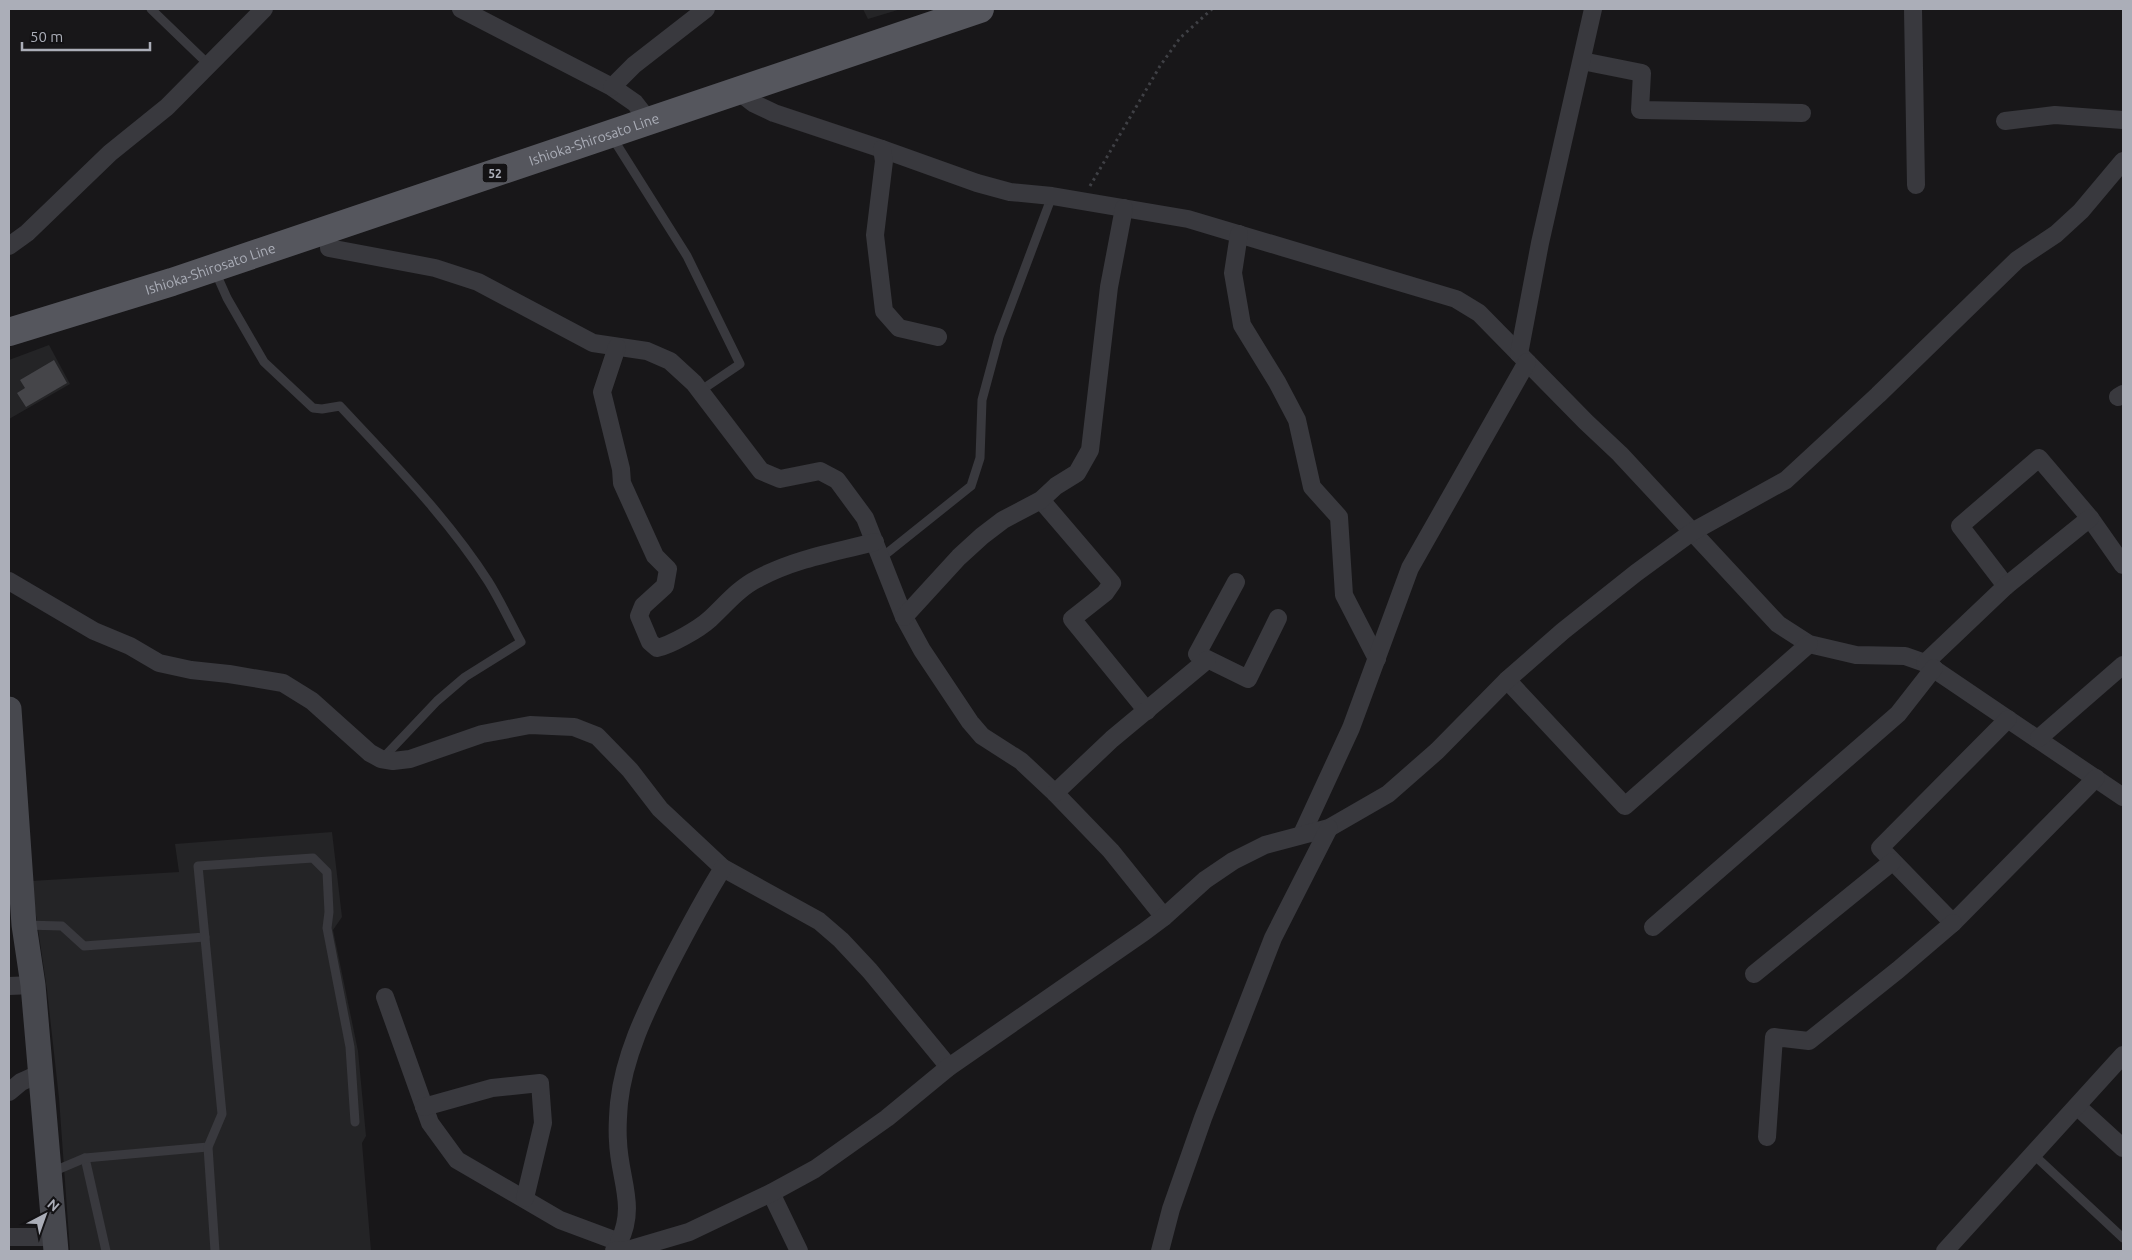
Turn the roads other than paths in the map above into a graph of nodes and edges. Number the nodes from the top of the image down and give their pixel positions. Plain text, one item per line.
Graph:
1 (151, 9) edge
2 (264, 9) edge
3 (460, 9) edge
4 (706, 9) edge
5 (980, 9) edge
6 (1593, 9) edge
7 (1913, 9) edge
8 (1582, 61) junction
9 (209, 65) junction
10 (612, 88) junction
11 (739, 92) junction
12 (1802, 112) dead end
13 (2123, 120) edge
14 (2005, 121) dead end
15 (649, 122) junction
16 (611, 134) junction
17 (882, 149) junction
18 (2123, 160) edge
19 (1916, 185) dead end
20 (1052, 196) junction
21 (1124, 208) junction
22 (1239, 234) junction
23 (9, 246) edge
24 (330, 248) dead end
25 (214, 268) junction
26 (9, 332) edge
27 (938, 337) dead end
28 (617, 347) junction
29 (1523, 358) junction
30 (700, 391) junction
31 (1041, 500) junction
32 (2090, 518) junction
33 (1692, 532) junction
34 (878, 550) junction
35 (2123, 565) edge
36 (9, 581) edge
37 (1236, 582) dead end
38 (2006, 586) junction
39 (904, 617) junction
40 (1278, 618) dead end
41 (1809, 644) junction
42 (1377, 659) junction
43 (1207, 660) junction
44 (2123, 665) edge
45 (1929, 666) junction
46 (1507, 680) junction
47 (9, 709) edge
48 (1148, 711) junction
49 (2008, 719) junction
50 (2039, 738) junction
51 (381, 759) junction
52 (2096, 778) junction
53 (1055, 793) junction
54 (2123, 797) edge
55 (12, 807) edge
56 (1329, 828) junction
57 (1302, 834) junction
58 (1892, 862) junction
59 (723, 868) junction
60 (1164, 917) junction
61 (1952, 923) junction
62 (24, 925) junction
63 (1653, 927) dead end
64 (205, 937) junction
65 (1754, 974) dead end
66 (21, 986) edge
67 (385, 997) dead end
68 (2123, 1055) edge
69 (948, 1067) junction
70 (41, 1073) junction
71 (9, 1092) edge
72 (424, 1107) junction
73 (2078, 1107) junction
74 (355, 1122) dead end
75 (1766, 1137) dead end
76 (208, 1147) junction
77 (2123, 1148) edge
78 (2034, 1155) junction
79 (85, 1158) junction
80 (49, 1173) junction
81 (771, 1193) junction
82 (525, 1198) junction
83 (9, 1237) edge
84 (2123, 1238) edge
85 (56, 1244) edge
86 (617, 1247) edge
87 (106, 1251) edge
88 (215, 1251) edge
89 (799, 1251) edge
90 (1160, 1251) edge
91 (1945, 1251) edge

1 - 9 lane
2 - 9 street
3 - 10 street
4 - 10 street
5 - 11 main road, Ishioka-Shirosato Line / 52
6 - 8 street
7 - 19 street
8 - 12 street
8 - 29 street
9 - 23 street
10 - 15 street
11 - 15 main road, Ishioka-Shirosato Line / 52
11 - 17 street
13 - 14 street
15 - 16 main road, Ishioka-Shirosato Line / 52
16 - 25 main road, Ishioka-Shirosato Line / 52
16 - 30 lane
17 - 20 street
17 - 27 street
18 - 33 street
20 - 21 street
20 - 34 lane
21 - 22 street
21 - 31 street
22 - 29 street
22 - 42 street
24 - 28 street
25 - 26 main road, Ishioka-Shirosato Line / 52
25 - 51 lane
28 - 30 street
28 - 34 street
29 - 33 street
29 - 42 street
30 - 34 street
31 - 39 street
31 - 48 street
32 - 35 street
32 - 38 street
32 - 38 street
33 - 41 street
33 - 46 street
34 - 39 street
36 - 51 street
37 - 43 street
38 - 45 street
39 - 53 street
40 - 43 street
41 - 45 street
41 - 46 street
42 - 57 street
43 - 48 street
44 - 50 street
45 - 49 street
45 - 63 street
46 - 56 street
47 - 55 street
48 - 53 street
49 - 50 street
49 - 58 street
50 - 52 street
51 - 59 street
52 - 54 street
52 - 61 street
53 - 60 street
55 - 62 street
56 - 57 street
56 - 90 street
57 - 60 street
58 - 61 street
58 - 65 street
59 - 69 street
59 - 86 street
60 - 69 street
61 - 75 street
62 - 64 lane
62 - 66 street
64 - 74 lane
64 - 76 lane
66 - 70 street
67 - 72 street
68 - 73 street
69 - 81 street
70 - 71 street
70 - 80 street
72 - 82 street
72 - 82 street
73 - 77 street
73 - 78 street
76 - 79 lane
76 - 88 lane
78 - 84 lane
78 - 91 street
79 - 80 lane
79 - 87 lane
80 - 85 street
81 - 86 street
81 - 89 street
82 - 86 street
83 - 85 street

